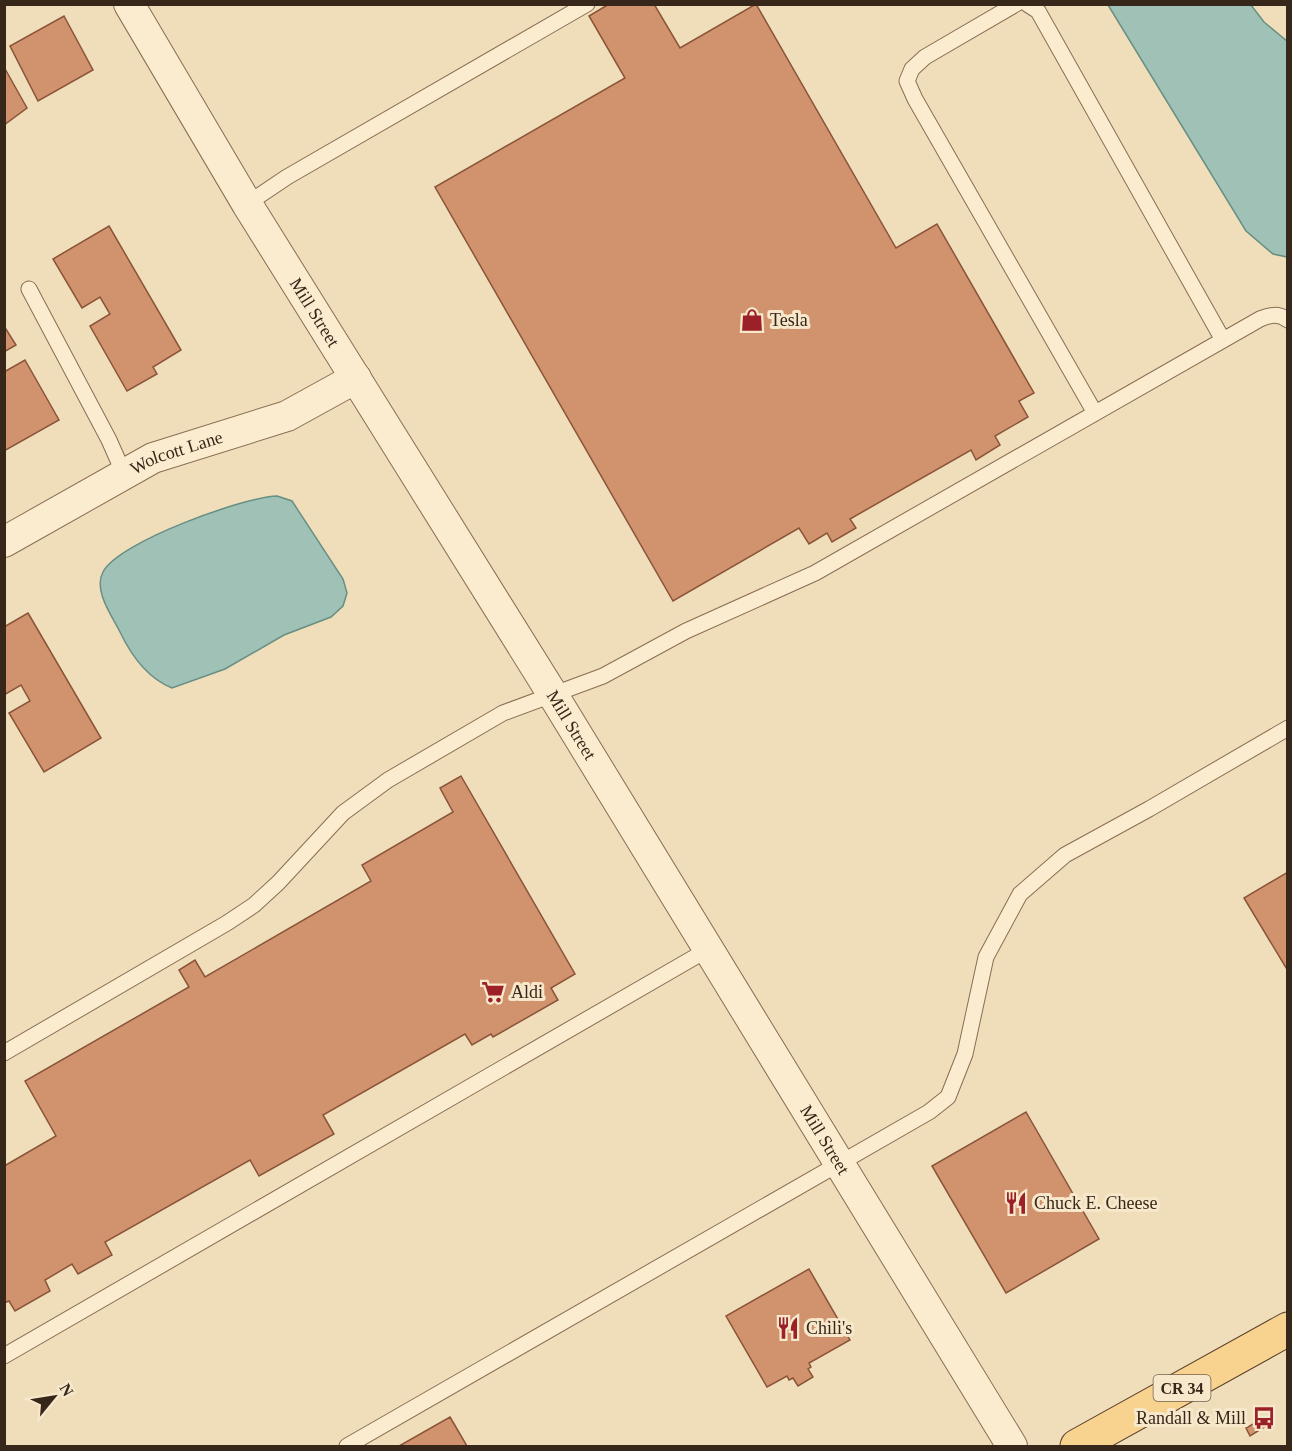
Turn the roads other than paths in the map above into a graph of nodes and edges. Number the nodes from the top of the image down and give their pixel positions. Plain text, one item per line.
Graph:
1 (129, 4) edge
2 (587, 4) edge
3 (1016, 4) edge
4 (1027, 4) edge
5 (248, 204) junction
6 (29, 289) dead end
7 (1287, 320) edge
8 (1223, 340) junction
9 (356, 378) junction
10 (1095, 413) junction
11 (124, 474) junction
12 (4, 542) edge
13 (553, 695) junction
14 (1287, 728) edge
15 (707, 950) junction
16 (4, 1053) edge
17 (839, 1164) junction
18 (1287, 1329) edge
19 (4, 1356) edge
20 (347, 1446) edge
21 (1012, 1446) edge
22 (1077, 1446) edge

1 - 5 street, Mill Street
2 - 5 lane
3 - 10 lane
4 - 8 lane
5 - 9 street, Mill Street
6 - 11 lane
7 - 8 lane
8 - 10 lane
9 - 11 street, Wolcott Lane
9 - 13 street, Mill Street
10 - 13 lane
11 - 12 street, Wolcott Lane
13 - 15 street, Mill Street
13 - 16 lane
14 - 17 lane
15 - 17 street, Mill Street
15 - 19 lane
17 - 20 lane
17 - 21 street, Mill Street
18 - 22 main road, CR 34

